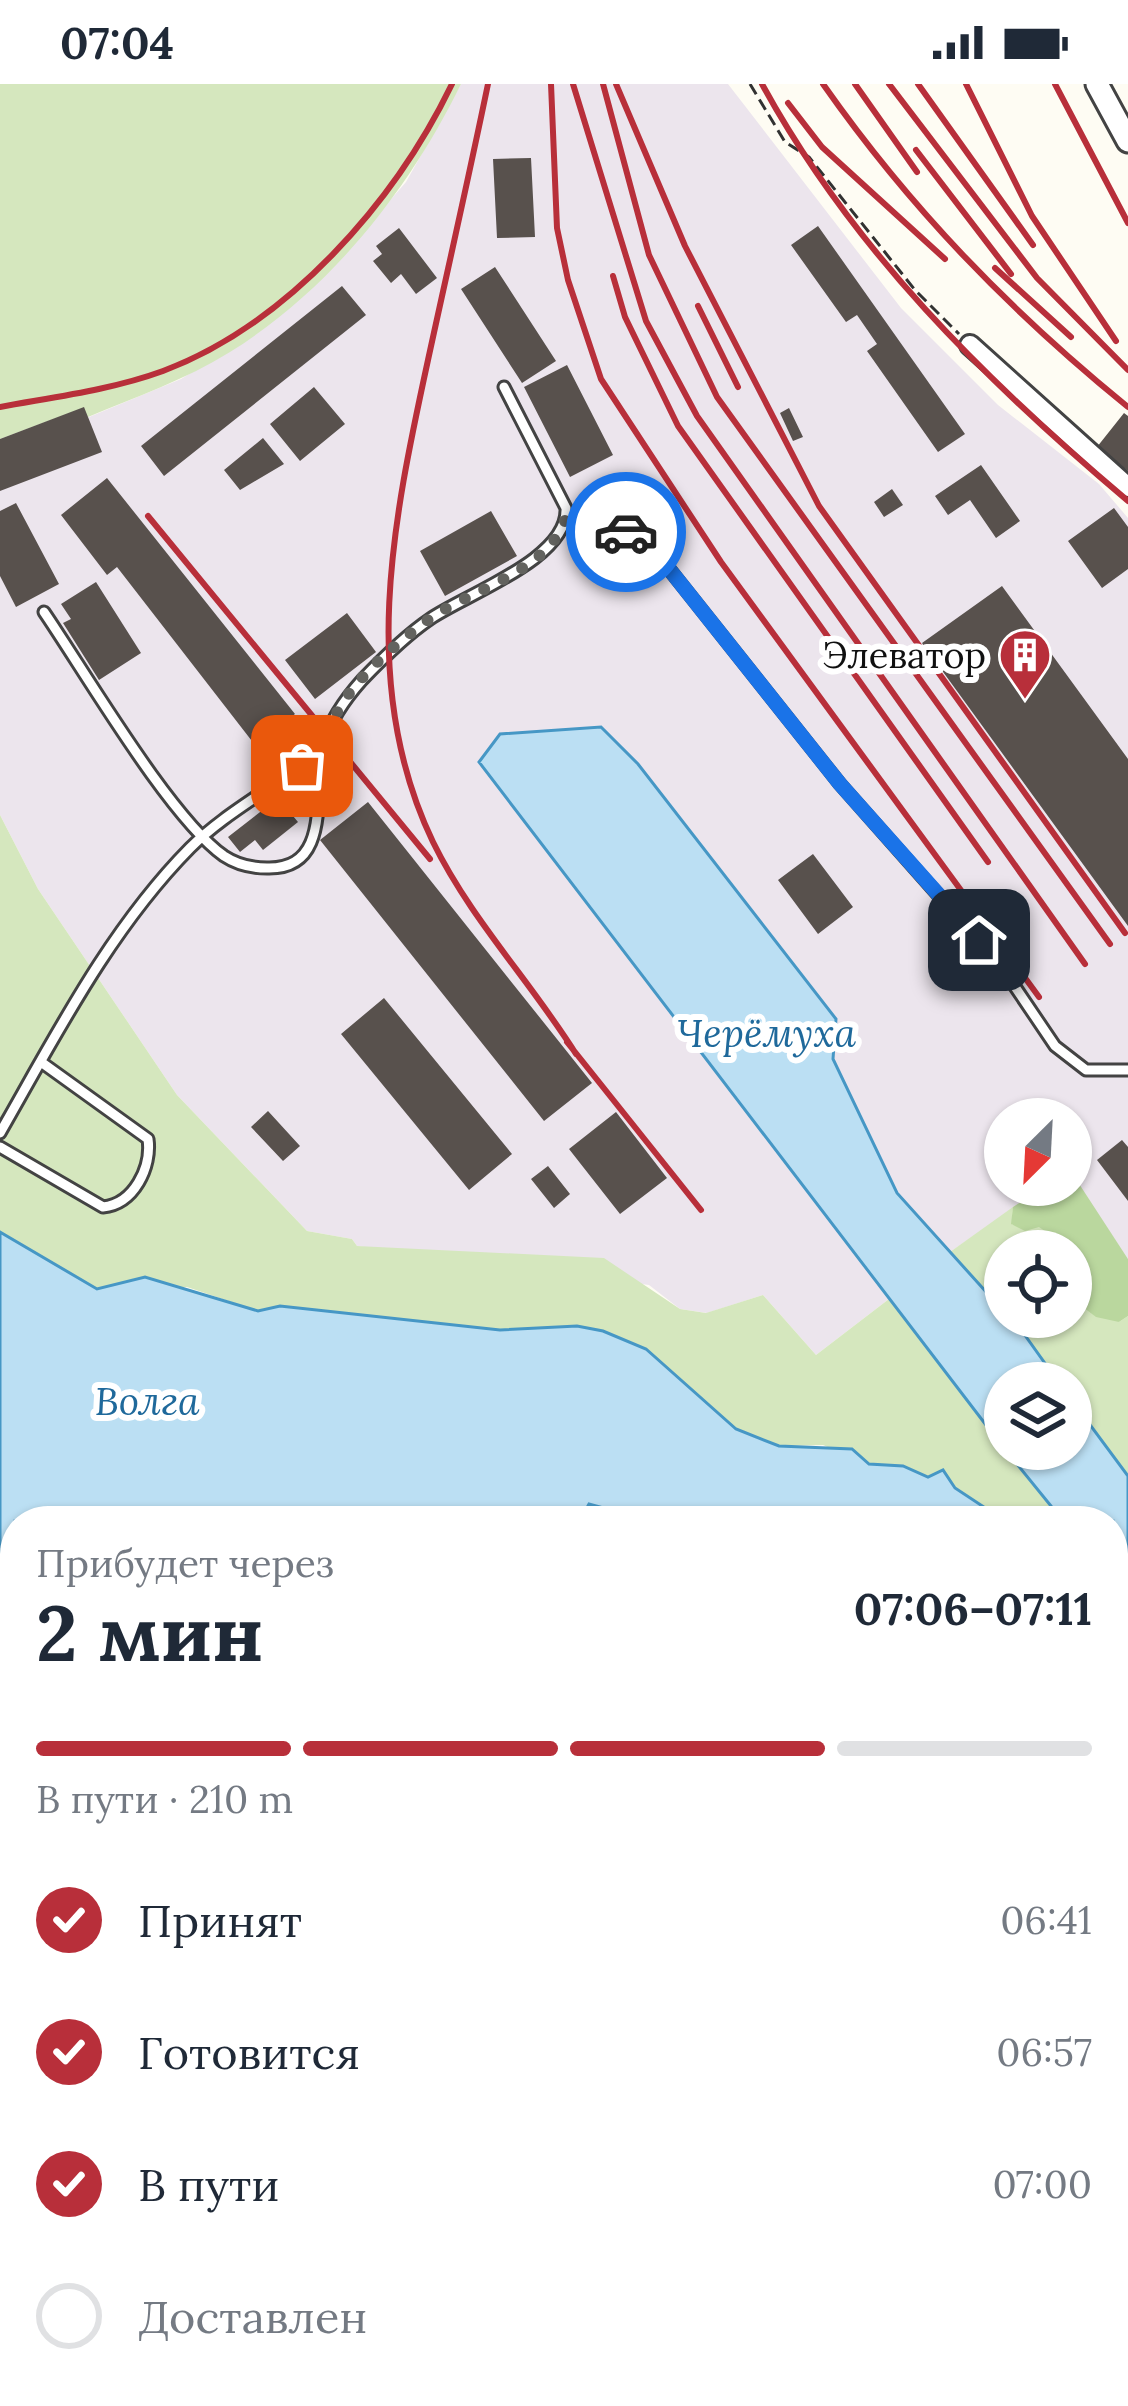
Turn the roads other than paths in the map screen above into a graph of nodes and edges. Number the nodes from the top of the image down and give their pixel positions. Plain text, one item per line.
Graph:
1 (1096, 84) edge
2 (1128, 141) edge
3 (970, 345) road end
4 (504, 387) dead end
5 (1128, 487) edge
6 (566, 518) junction
7 (44, 612) dead end
8 (322, 747) junction
9 (203, 836) junction
10 (40, 1062) junction
11 (1128, 1070) edge
12 (0, 1133) edge
13 (0, 1147) edge

1 - 2 street
3 - 5 street
4 - 6 lane
6 - 8 lane
6 - 11 lane
7 - 9 lane
8 - 9 lane
8 - 9 lane
9 - 10 lane
10 - 12 lane
10 - 13 lane

